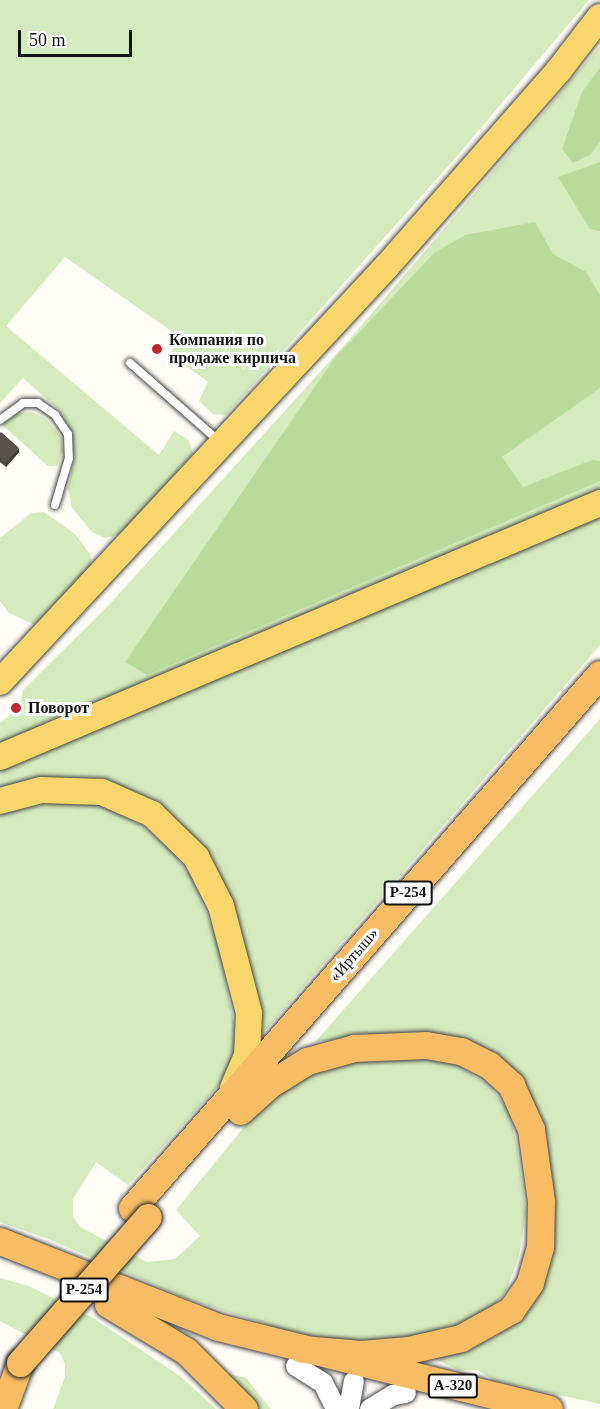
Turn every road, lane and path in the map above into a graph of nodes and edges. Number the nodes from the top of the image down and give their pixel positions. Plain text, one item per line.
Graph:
1 (600, 16) edge
2 (130, 363) dead end
3 (0, 420) edge
4 (222, 444) junction
5 (600, 503) edge
6 (54, 505) dead end
7 (600, 674) edge
8 (0, 682) edge
9 (600, 698) edge
10 (0, 757) edge
11 (0, 801) edge
12 (228, 1112) junction
13 (0, 1241) edge
14 (0, 1259) edge
15 (108, 1304) junction
16 (299, 1358) junction
17 (8, 1359) edge
18 (356, 1372) junction
19 (0, 1386) edge
20 (406, 1393) junction
21 (3, 1409) edge
22 (244, 1409) edge
23 (336, 1409) edge
24 (349, 1409) edge
25 (370, 1409) edge
26 (474, 1409) edge
27 (549, 1409) edge

1 - 4 main road
2 - 4 lane
3 - 6 lane
4 - 8 main road
5 - 10 main road
7 - 12 highway, «Иртыш» / Р-254
9 - 12 highway, «Иртыш» / Р-254
11 - 12 main road
12 - 16 highway
12 - 17 highway, «Иртыш» / Р-254, bridge
13 - 16 highway
14 - 15 highway
15 - 16 highway
15 - 22 highway
16 - 18 highway, А-320
16 - 23 street
17 - 19 highway, Р-254
17 - 21 highway
18 - 20 highway, А-320
18 - 24 street
18 - 27 highway, А-320
20 - 25 street
20 - 26 highway, А-320

